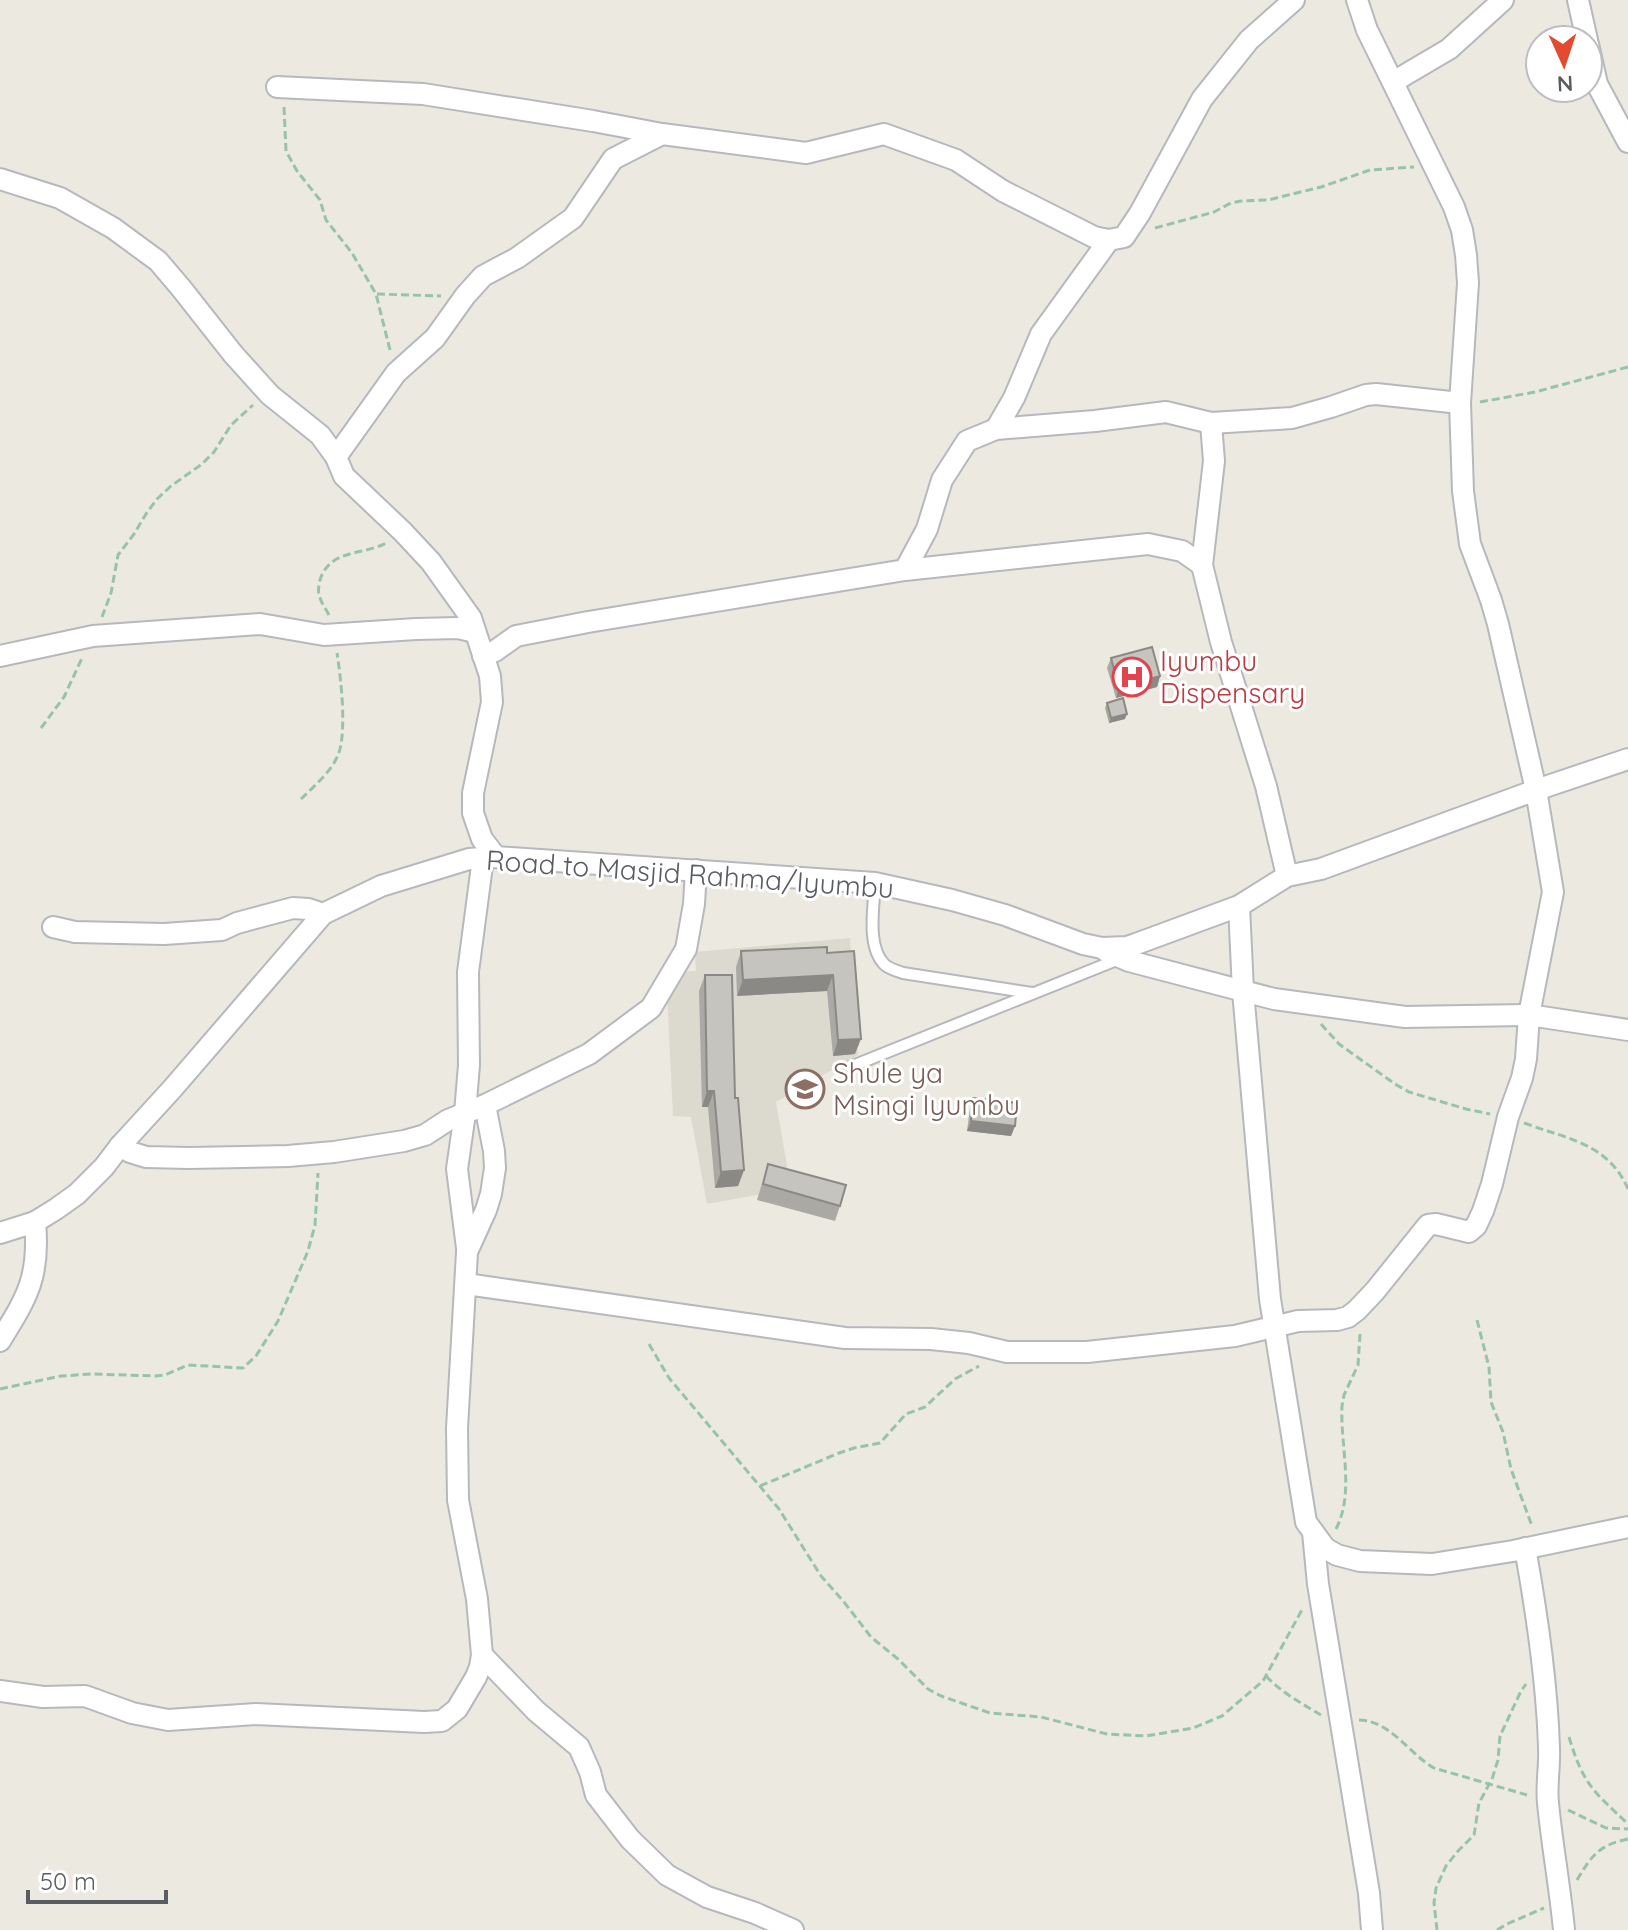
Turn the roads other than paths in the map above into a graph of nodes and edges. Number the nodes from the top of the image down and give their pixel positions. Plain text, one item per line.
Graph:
1 (1294, 0) edge
2 (1357, 0) edge
3 (1503, 0) edge
4 (1578, 0) edge
5 (1584, 24) edge
6 (1393, 82) junction
7 (277, 87) road end
8 (1604, 97) edge
9 (662, 134) junction
10 (1628, 142) edge
11 (0, 179) edge
12 (1116, 238) junction
13 (1460, 403) junction
14 (1211, 423) junction
15 (996, 429) junction
16 (336, 457) junction
17 (1202, 565) junction
18 (905, 570) junction
19 (475, 632) junction
20 (0, 656) edge
21 (483, 656) junction
22 (1628, 759) edge
23 (1536, 790) junction
24 (489, 858) junction
25 (696, 870) junction
26 (1287, 876) junction
27 (875, 883) junction
28 (1239, 906) junction
29 (323, 914) junction
30 (53, 927) dead end
31 (1102, 948) junction
32 (1120, 959) junction
33 (1243, 991) junction
34 (1034, 993) junction
35 (1529, 1015) junction
36 (1628, 1030) edge
37 (850, 1067) dead end
38 (485, 1105) junction
39 (465, 1113) junction
40 (120, 1146) junction
41 (35, 1222) junction
42 (0, 1233) edge
43 (467, 1252) junction
44 (466, 1284) junction
45 (1273, 1327) junction
46 (0, 1341) edge
47 (1628, 1527) edge
48 (1319, 1540) junction
49 (1525, 1548) junction
50 (482, 1655) junction
51 (0, 1691) edge
52 (793, 1930) edge
53 (1372, 1930) edge
54 (1564, 1930) edge

1 - 12 street
2 - 6 street
3 - 6 street
4 - 5 street
6 - 13 street
7 - 9 street
8 - 10 street
9 - 12 street
9 - 16 street
11 - 16 street
12 - 15 street
13 - 14 street
13 - 23 street
14 - 15 street
14 - 17 street
15 - 18 street
16 - 19 street
17 - 18 street
17 - 26 street
18 - 21 street
19 - 20 street
19 - 21 street
21 - 24 street
22 - 23 street, Road to Masjid Rahma/Iyumbu
23 - 26 street, Road to Masjid Rahma/Iyumbu
23 - 35 street
24 - 25 street, Road to Masjid Rahma/Iyumbu
24 - 29 street, Road to Masjid Rahma/Iyumbu
24 - 39 street
25 - 27 street, Road to Masjid Rahma/Iyumbu
25 - 38 street
26 - 28 street, Road to Masjid Rahma/Iyumbu
27 - 31 street, Road to Masjid Rahma/Iyumbu
27 - 34 lane
28 - 31 street, Road to Masjid Rahma/Iyumbu
28 - 33 street
29 - 30 street
29 - 40 street, Road to Masjid Rahma/Iyumbu
31 - 32 street
32 - 33 street
32 - 34 lane
33 - 35 street
33 - 45 street
34 - 37 lane
35 - 36 street
35 - 45 street
38 - 39 street
38 - 43 street
39 - 40 street
39 - 43 street
40 - 41 street, Road to Masjid Rahma/Iyumbu
41 - 42 street, Road to Masjid Rahma/Iyumbu
41 - 46 street
43 - 44 street
44 - 45 street
44 - 50 street
45 - 48 street
47 - 49 street
48 - 49 street
48 - 53 street
49 - 54 street
50 - 51 street
50 - 52 street

